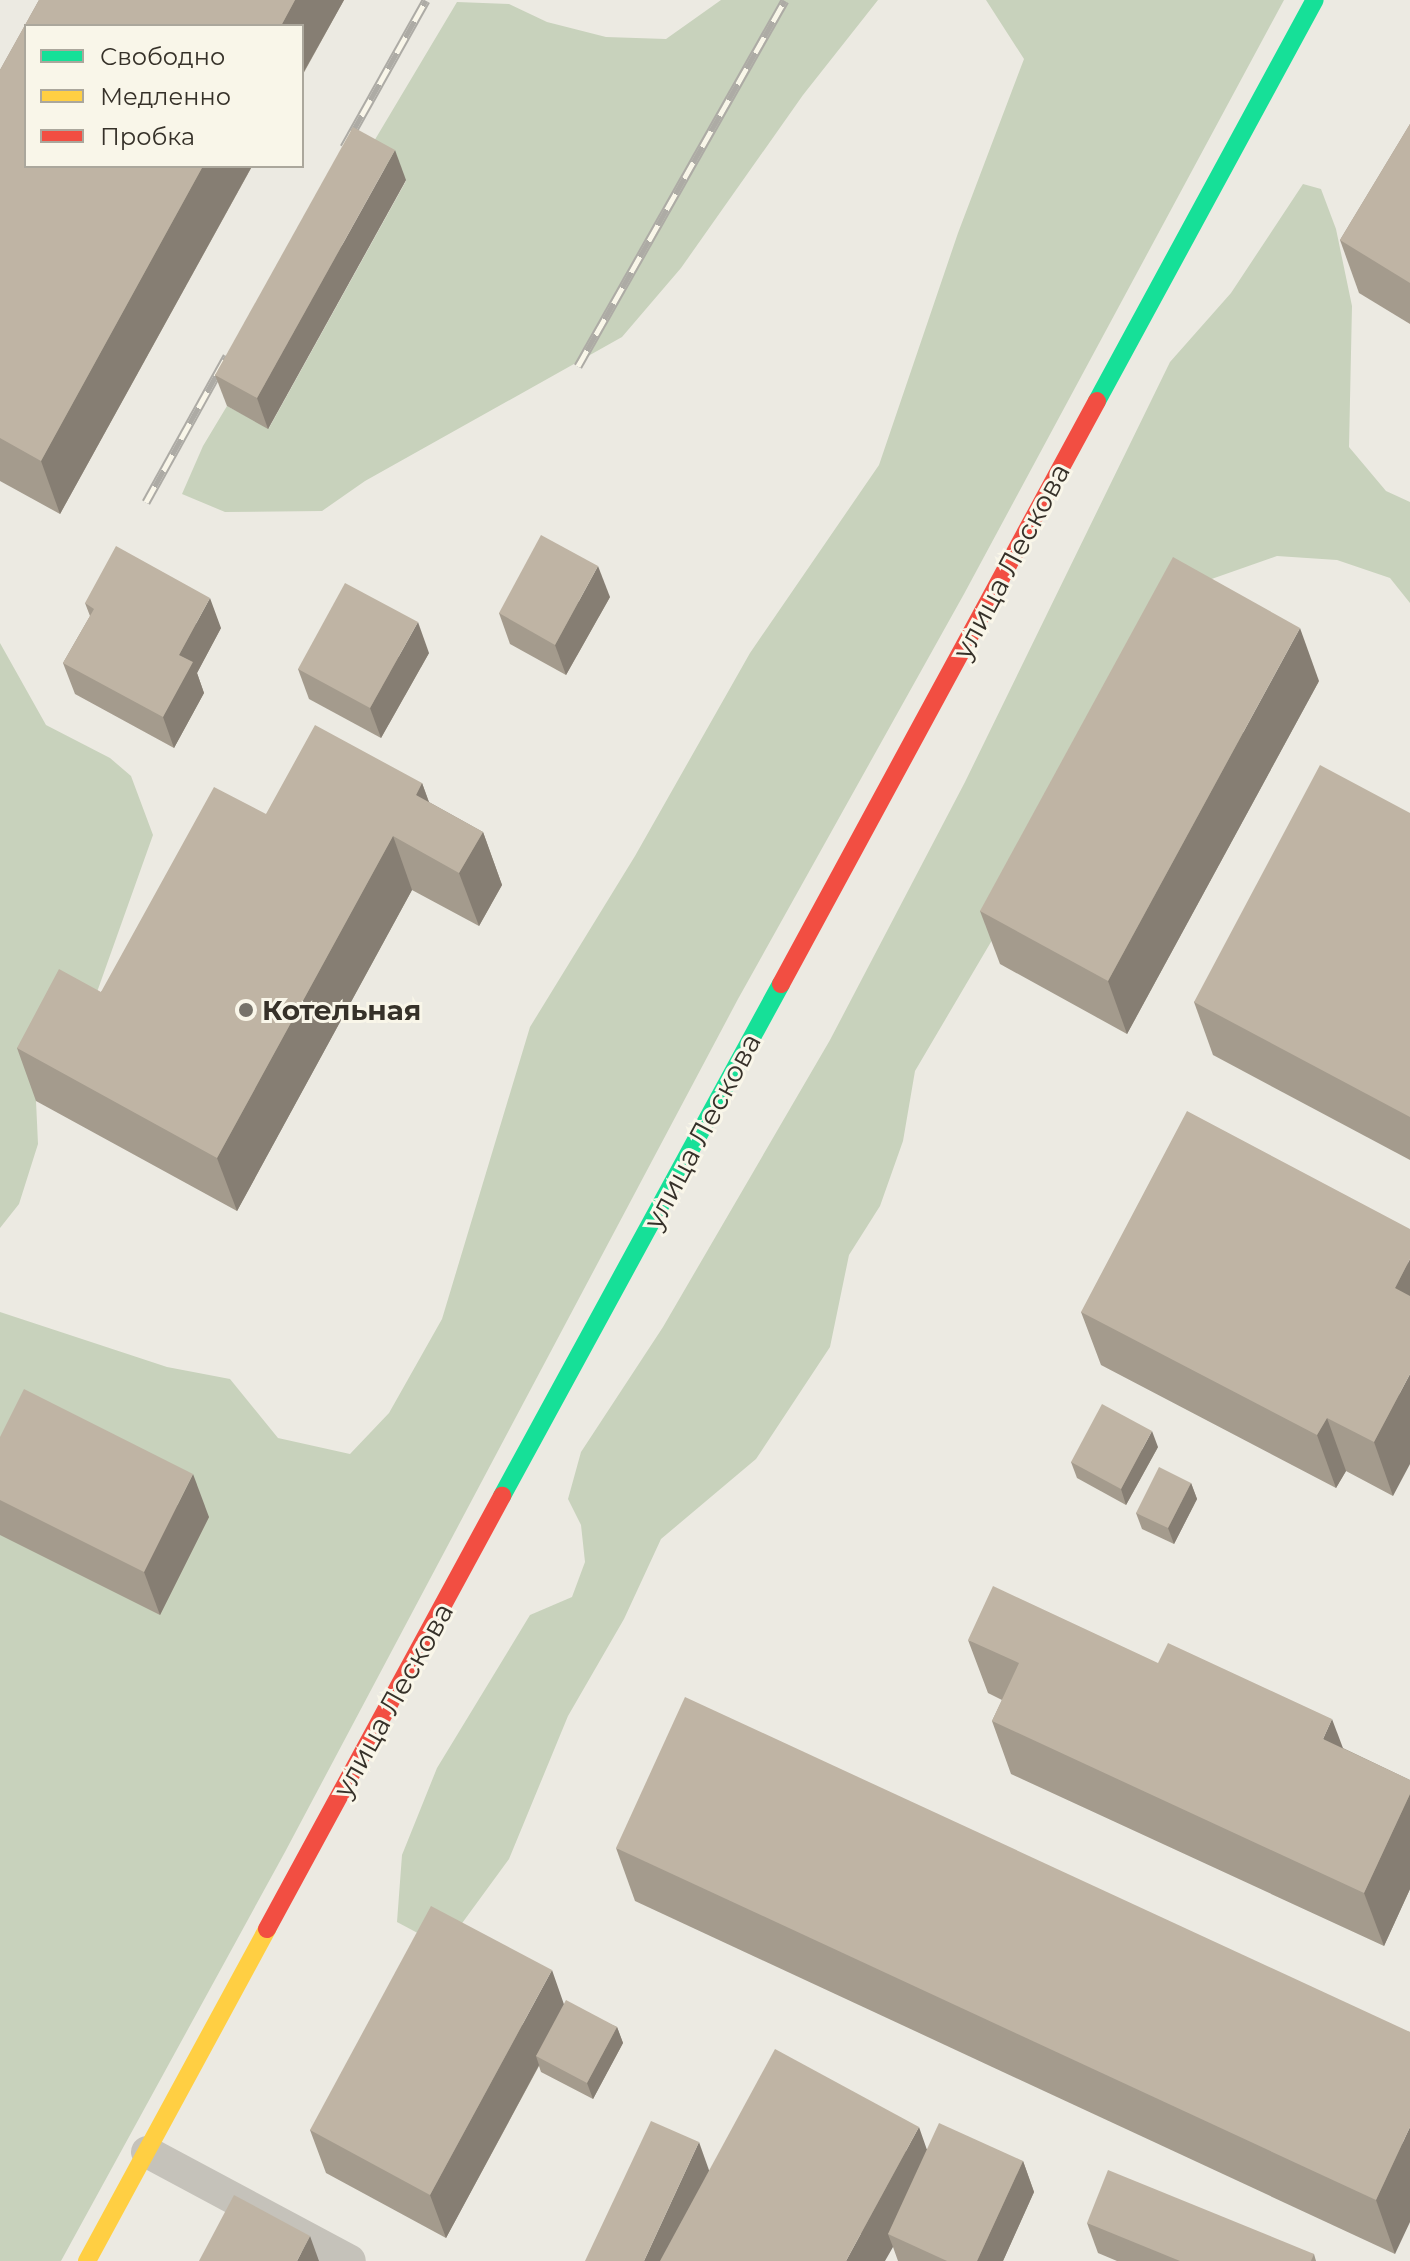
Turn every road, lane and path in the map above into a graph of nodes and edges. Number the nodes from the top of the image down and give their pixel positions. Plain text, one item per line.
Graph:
1 (1315, 0) edge
2 (147, 2152) junction
3 (87, 2261) edge
4 (350, 2261) edge

1 - 2 main road, улица Лескова
2 - 3 main road, улица Лескова
2 - 4 lane

